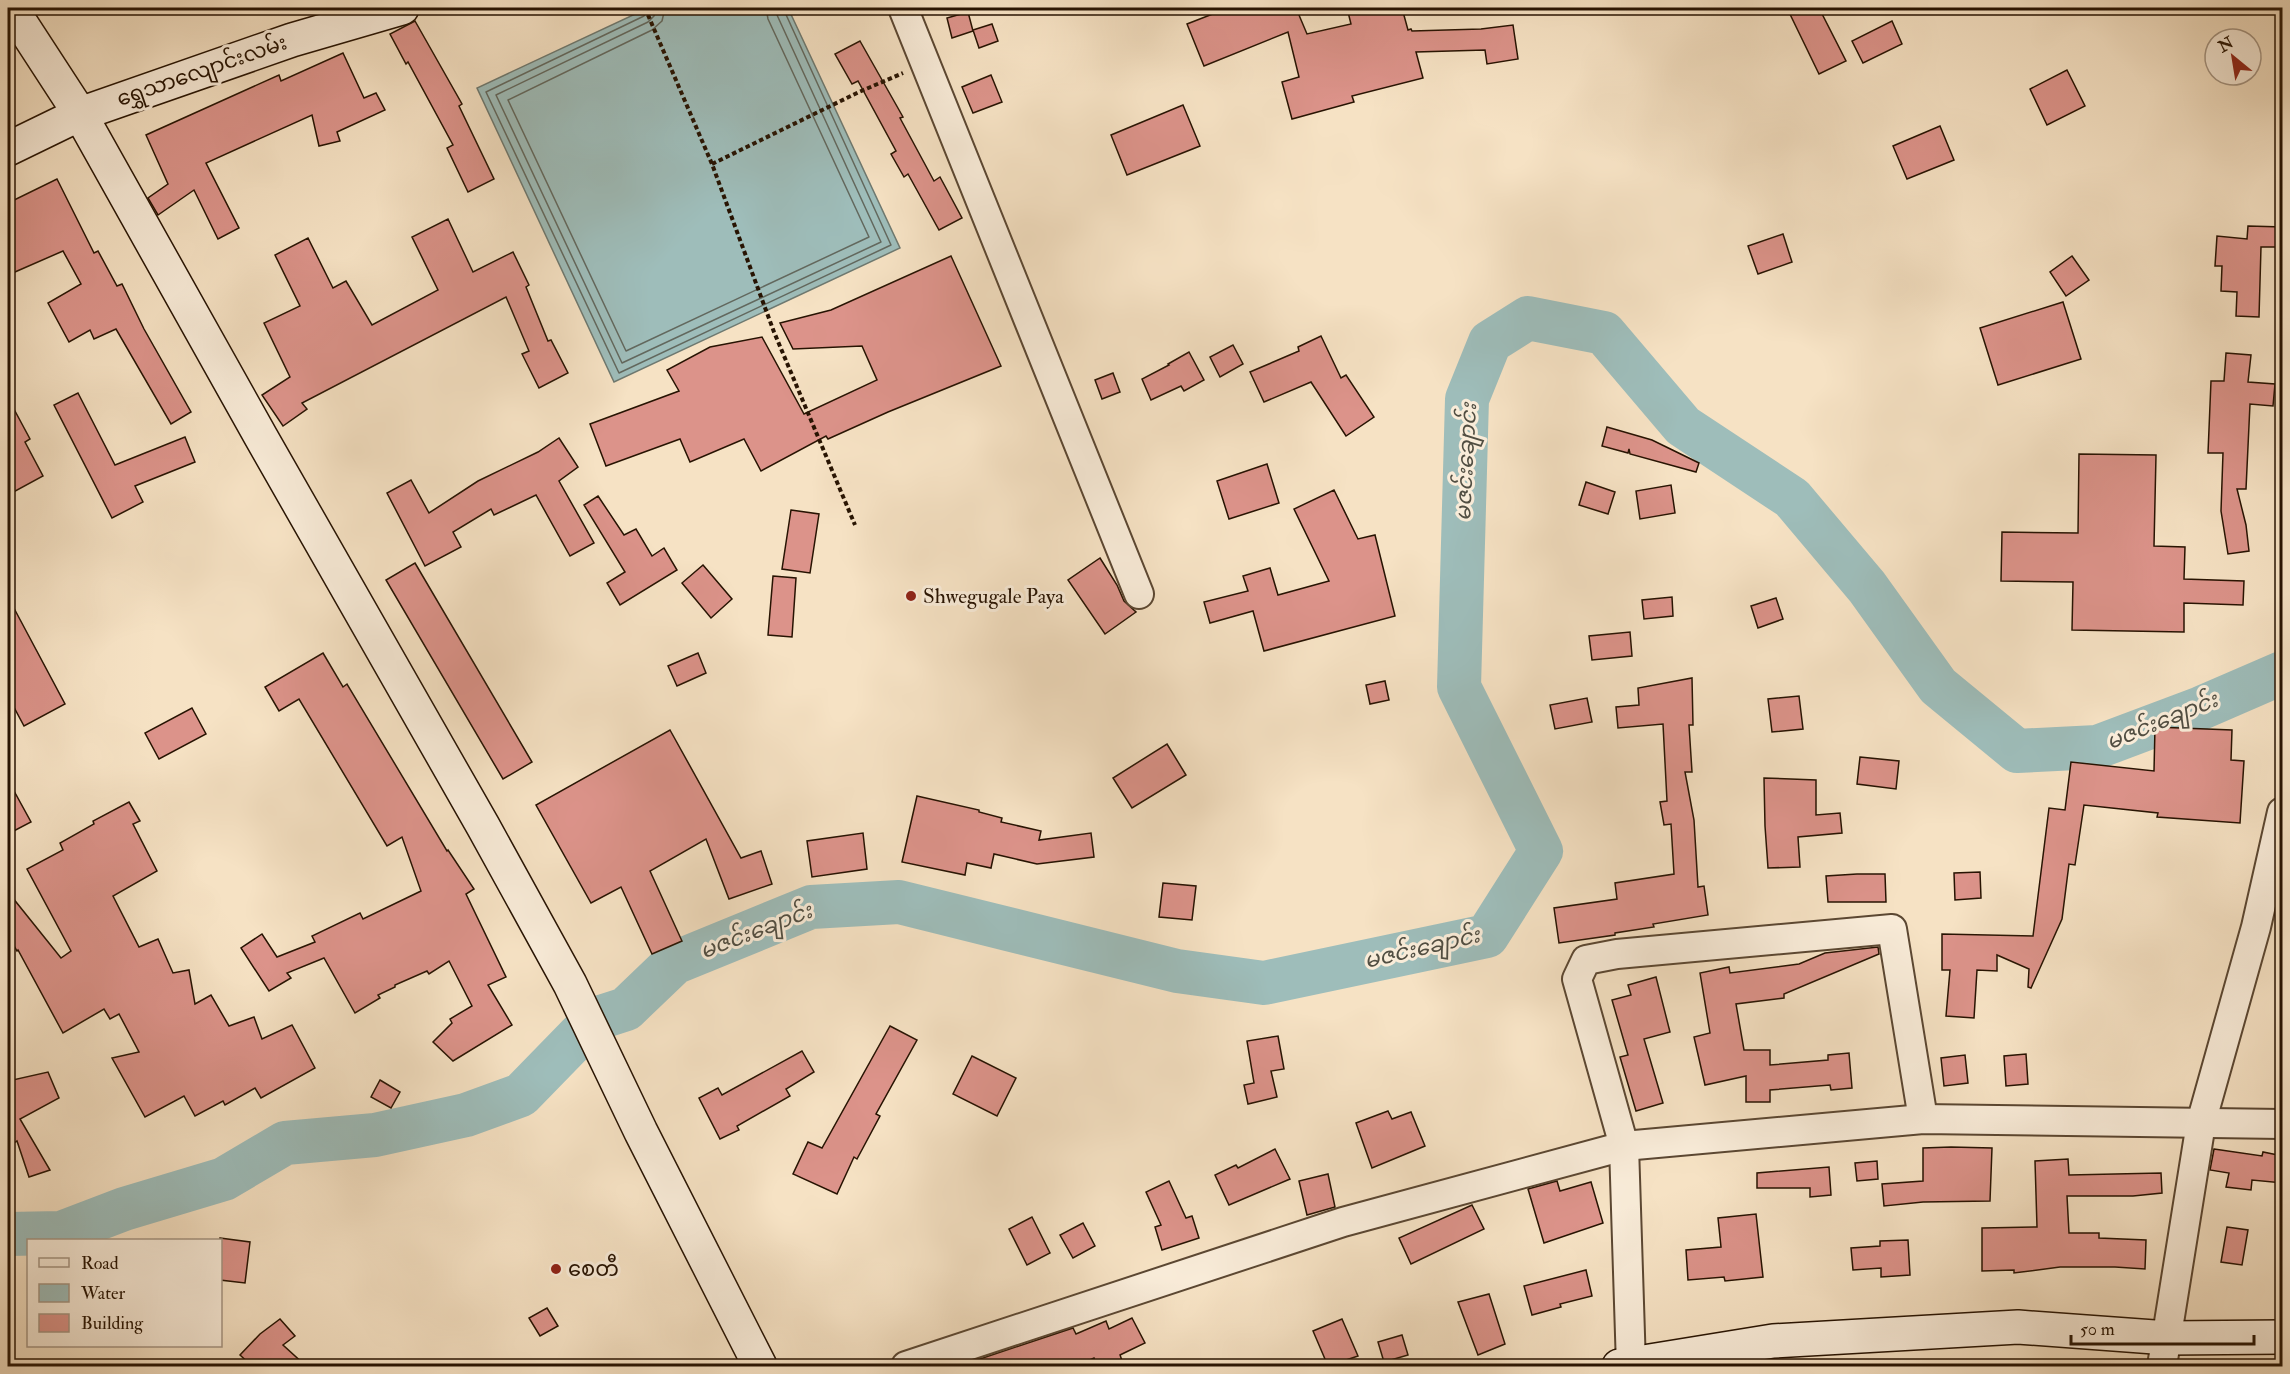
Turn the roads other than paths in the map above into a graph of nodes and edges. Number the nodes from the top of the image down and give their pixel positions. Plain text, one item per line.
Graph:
1 (11, 8) edge
2 (402, 8) edge
3 (903, 8) edge
4 (81, 114) junction
5 (8, 149) edge
6 (1139, 594) dead end
7 (2283, 812) edge
8 (2269, 928) edge
9 (1923, 1119) junction
10 (2201, 1124) junction
11 (2283, 1124) edge
12 (1624, 1146) junction
13 (2283, 1337) edge
14 (2165, 1352) edge
15 (760, 1366) edge
16 (906, 1366) edge
17 (1627, 1366) edge

1 - 4 street
2 - 4 street, ရွှေသာလျောင်းလမ်း
3 - 6 street
4 - 5 street, ရွှေသာလျောင်းလမ်း
4 - 15 street
7 - 8 street
8 - 10 street
9 - 10 street
9 - 12 street
9 - 12 street
10 - 11 street
10 - 14 street
12 - 16 street
12 - 17 street
13 - 14 street
14 - 17 street

